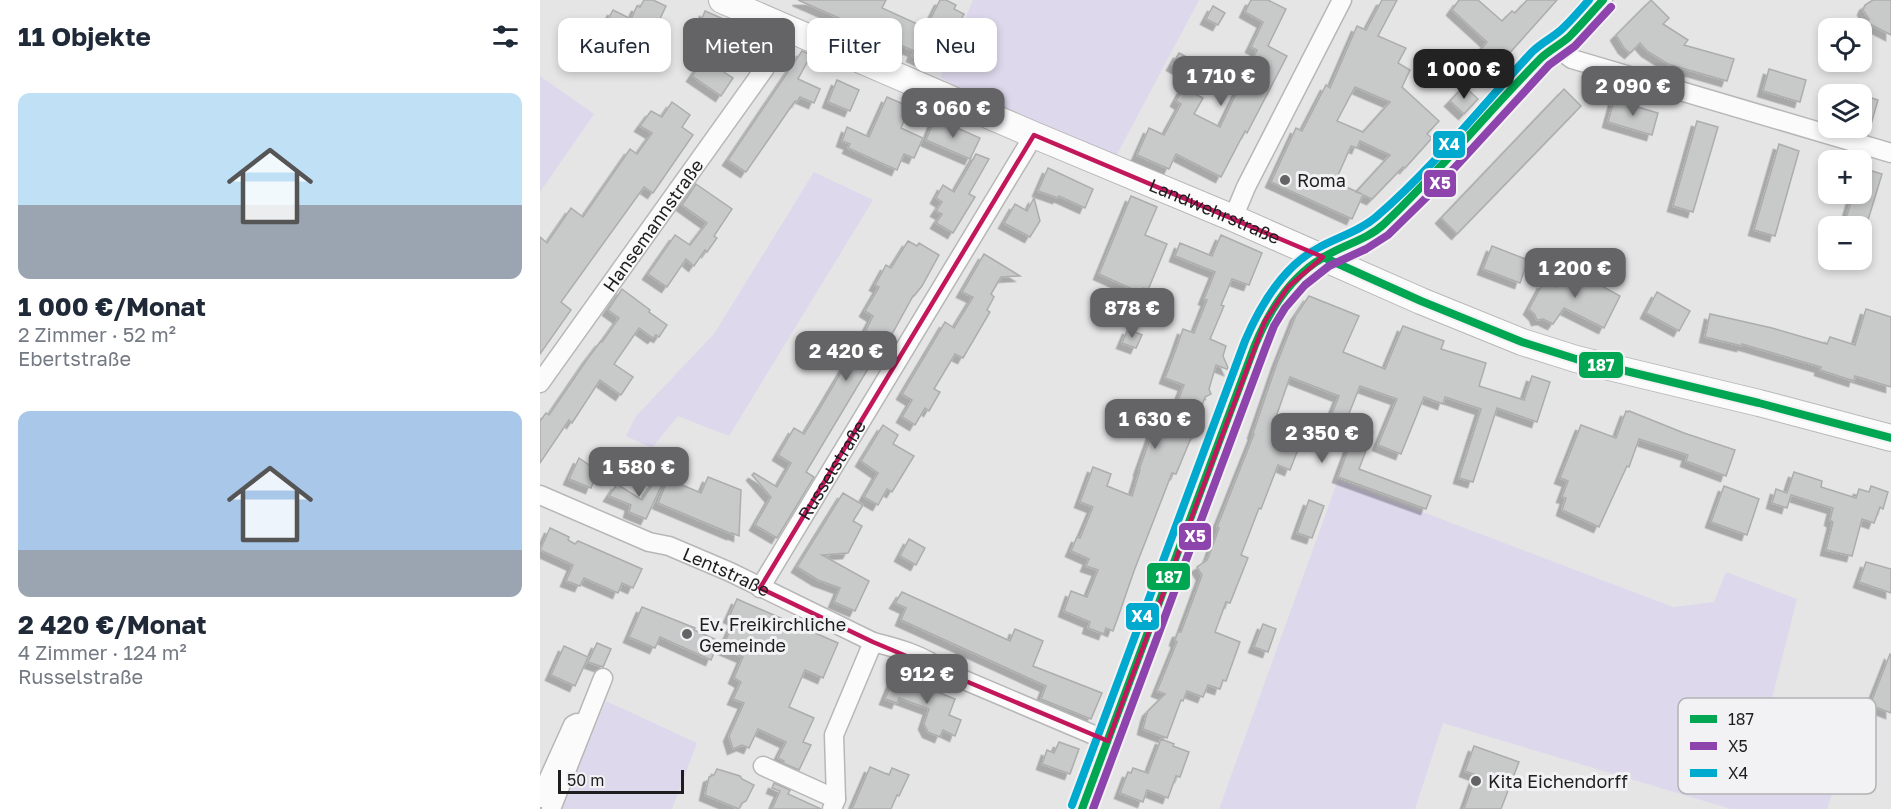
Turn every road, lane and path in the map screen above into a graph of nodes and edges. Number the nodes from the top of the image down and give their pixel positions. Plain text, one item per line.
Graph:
1 (722, 0) edge
2 (1342, 0) edge
3 (1603, 0) edge
4 (1556, 47) junction
5 (762, 72) edge
6 (1034, 135) junction
7 (1891, 153) edge
8 (1233, 218) junction
9 (1323, 257) junction
10 (540, 382) edge
11 (1891, 438) edge
12 (540, 495) edge
13 (760, 588) junction
14 (873, 642) junction
15 (603, 678) dead end
16 (587, 719) junction
17 (1108, 741) junction
18 (763, 766) dead end
19 (540, 798) edge
20 (834, 804) edge
21 (551, 809) edge
22 (1082, 809) edge

1 - 6 main road, Landwehrstraße
2 - 8 street
3 - 4 street
4 - 7 street
4 - 9 street
5 - 10 street, Hansemannstraße
6 - 8 main road, Landwehrstraße
6 - 13 street, Russelstraße
8 - 9 main road, Landwehrstraße
9 - 11 main road, Landwehrstraße
9 - 17 main road
12 - 13 street, Lentstraße
13 - 14 street, Lentstraße
14 - 17 street, Lentstraße
14 - 20 street
15 - 16 street
16 - 19 street
16 - 21 street
17 - 22 main road
18 - 20 street

